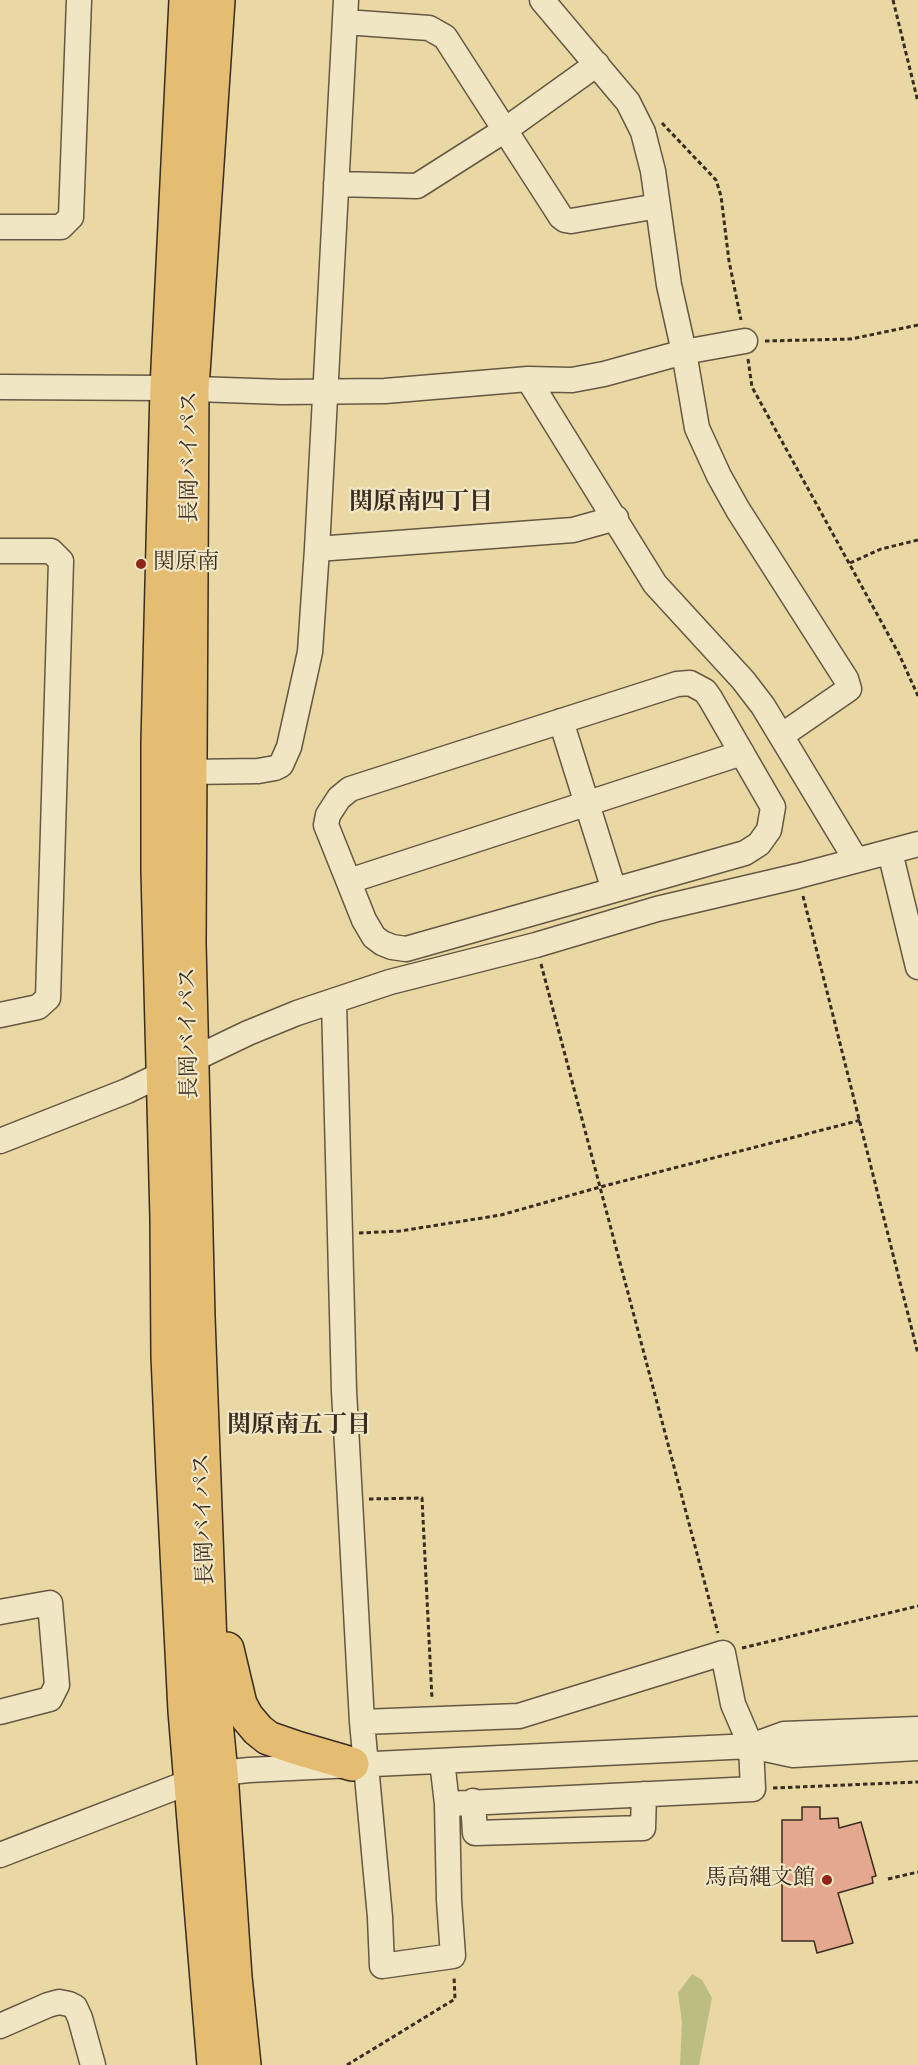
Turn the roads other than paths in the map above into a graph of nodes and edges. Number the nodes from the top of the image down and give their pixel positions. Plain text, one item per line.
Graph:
1 (79, 0) edge
2 (186, 0) edge
3 (218, 0) edge
4 (542, 0) edge
5 (346, 11) edge
6 (597, 64) junction
7 (505, 130) junction
8 (336, 184) junction
9 (658, 206) junction
10 (0, 227) edge
11 (745, 341) road end
12 (684, 352) junction
13 (528, 379) junction
14 (0, 387) edge
15 (179, 388) junction
16 (326, 391) junction
17 (616, 518) junction
18 (317, 549) junction
19 (0, 551) edge
20 (561, 721) junction
21 (781, 736) junction
22 (742, 753) junction
23 (190, 772) junction
24 (587, 802) junction
25 (918, 844) edge
26 (890, 852) junction
27 (856, 860) junction
28 (349, 881) junction
29 (614, 890) junction
30 (918, 967) edge
31 (334, 1002) junction
32 (0, 1015) edge
33 (178, 1066) junction
34 (0, 1141) edge
35 (206, 1538) junction
36 (0, 1612) edge
37 (0, 1712) edge
38 (362, 1722) junction
39 (918, 1729) edge
40 (751, 1746) junction
41 (918, 1748) edge
42 (442, 1761) junction
43 (359, 1764) junction
44 (206, 1777) junction
45 (644, 1794) junction
46 (473, 1801) junction
47 (447, 1804) junction
48 (0, 1855) edge
49 (0, 2026) edge
50 (93, 2065) edge
51 (214, 2065) edge
52 (243, 2065) edge

1 - 10 street
2 - 15 highway, 長岡バイパス
3 - 15 highway, 長岡バイパス
4 - 6 street
5 - 7 street
5 - 8 street
6 - 7 street
6 - 9 street
7 - 8 street
7 - 9 street
8 - 16 street
9 - 12 street
11 - 12 street
12 - 13 street
12 - 21 street
13 - 16 street
13 - 17 street
14 - 15 street
15 - 16 street
15 - 23 highway, 長岡バイパス
15 - 33 highway, 長岡バイパス
16 - 18 street
17 - 18 street
17 - 21 street
18 - 23 street
19 - 32 street
20 - 22 street
20 - 24 street
20 - 28 street
21 - 27 street
22 - 24 street
22 - 29 street
23 - 33 highway, 長岡バイパス
24 - 28 street
24 - 29 street
25 - 26 street
26 - 27 street
26 - 30 street
27 - 31 street
28 - 29 street
31 - 33 street
31 - 38 street
33 - 34 street
33 - 35 highway, 長岡バイパス
33 - 44 highway, 長岡バイパス
35 - 43 highway
35 - 44 highway, 長岡バイパス
36 - 37 street
38 - 40 street
38 - 43 street
39 - 40 street
40 - 41 street
40 - 42 street
40 - 45 street
42 - 43 street
42 - 47 street
43 - 44 street
43 - 47 street
44 - 48 street
44 - 51 highway, 長岡バイパス
44 - 52 highway, 長岡バイパス
45 - 46 street
45 - 46 street
46 - 47 street
49 - 50 street

